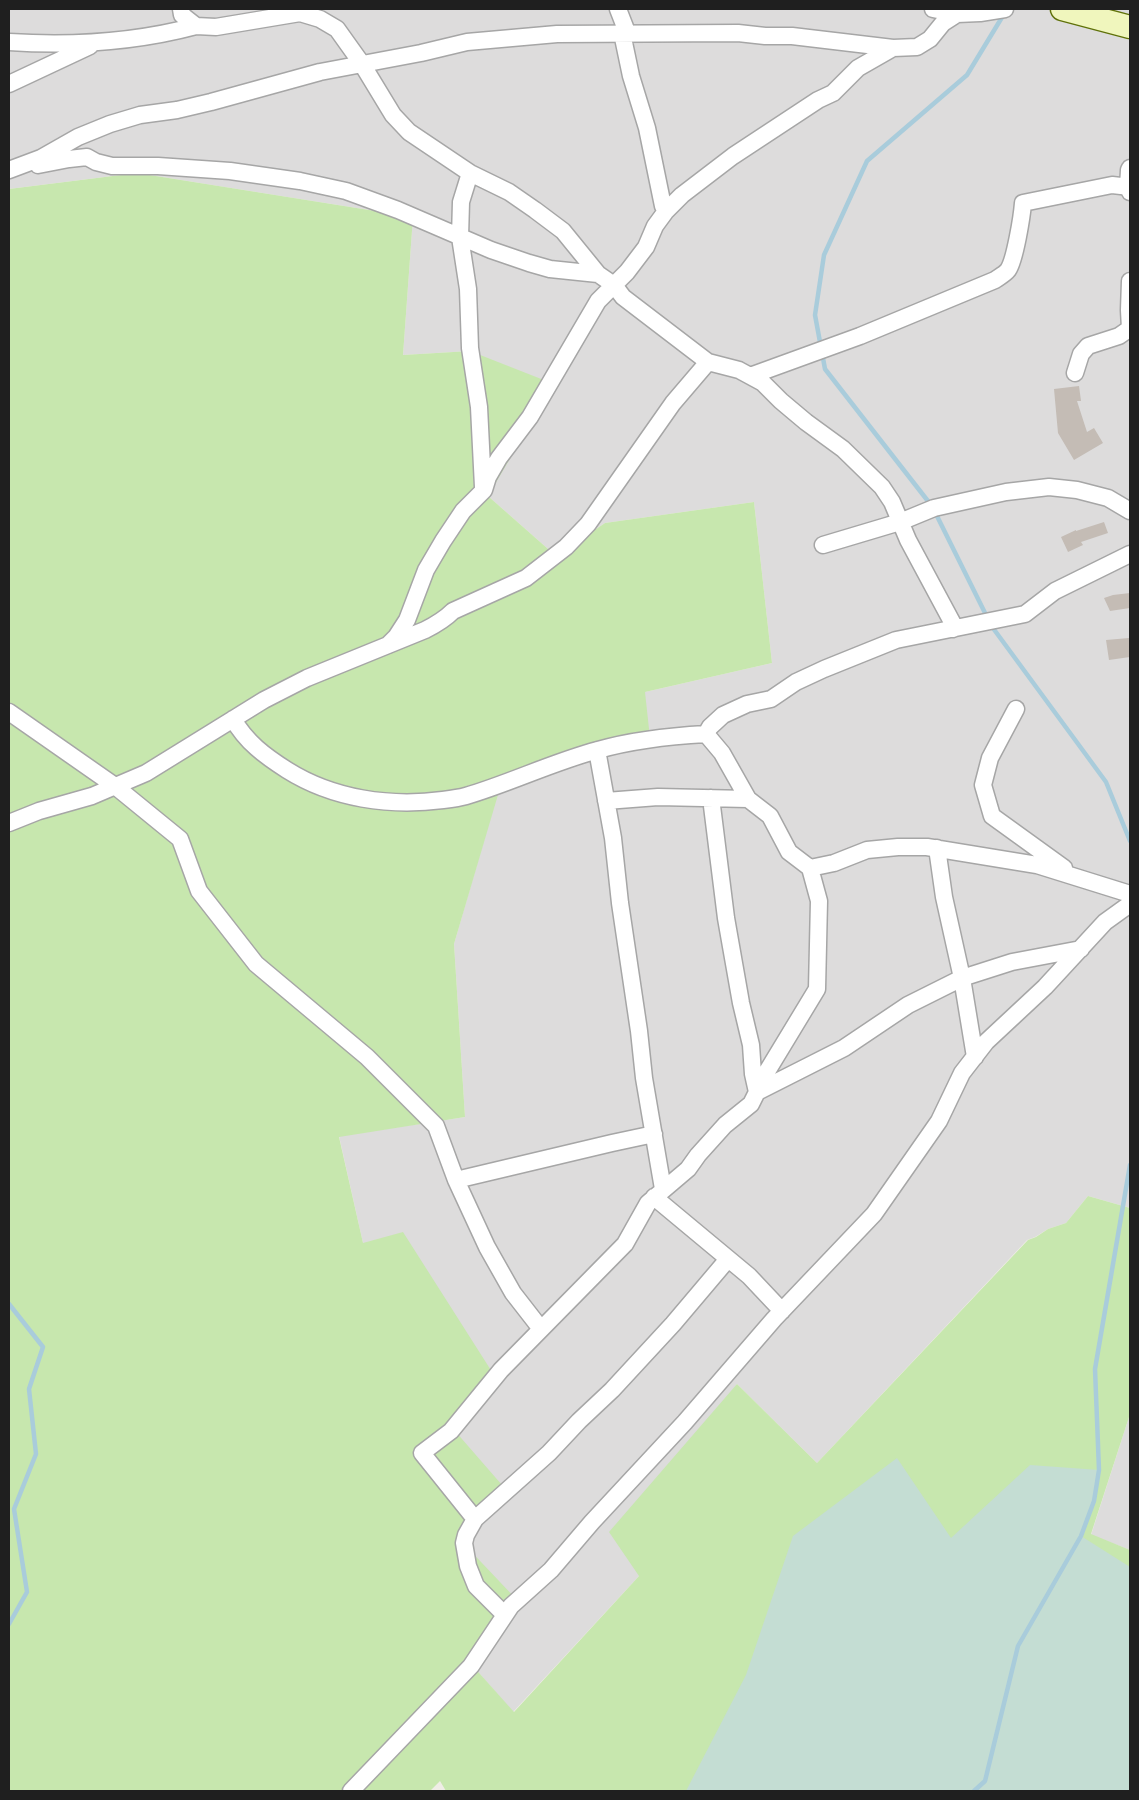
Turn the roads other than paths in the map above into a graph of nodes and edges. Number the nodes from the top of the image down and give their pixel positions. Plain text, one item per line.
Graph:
1 (181, 9) edge
2 (618, 9) edge
3 (933, 9) edge
4 (1005, 9) edge
5 (1057, 9) edge
6 (1062, 9) edge
7 (304, 11) edge
8 (957, 14) junction
9 (196, 26) junction
10 (1130, 27) edge
11 (624, 33) junction
12 (101, 41) junction
13 (9, 42) edge
14 (893, 48) junction
15 (362, 64) junction
16 (9, 84) edge
17 (1130, 168) edge
18 (9, 170) edge
19 (470, 173) junction
20 (1130, 189) edge
21 (666, 211) junction
22 (460, 237) junction
23 (598, 274) junction
24 (1130, 282) edge
25 (614, 286) junction
26 (1130, 329) edge
27 (708, 362) junction
28 (1075, 373) dead end
29 (750, 376) junction
30 (484, 490) junction
31 (1130, 510) edge
32 (900, 522) junction
33 (822, 545) dead end
34 (1130, 554) edge
35 (953, 629) junction
36 (386, 646) junction
37 (1016, 708) dead end
38 (9, 712) edge
39 (233, 719) junction
40 (706, 734) junction
41 (597, 750) junction
42 (115, 786) junction
43 (711, 798) junction
44 (748, 798) junction
45 (606, 801) junction
46 (9, 823) edge
47 (937, 848) junction
48 (810, 868) junction
49 (1076, 877) junction
50 (1130, 894) edge
51 (1130, 904) edge
52 (1080, 949) junction
53 (962, 978) junction
54 (975, 1057) junction
55 (757, 1090) junction
56 (654, 1134) junction
57 (456, 1180) junction
58 (659, 1193) junction
59 (728, 1259) junction
60 (782, 1310) junction
61 (541, 1329) junction
62 (475, 1519) junction
63 (505, 1615) junction
64 (352, 1791) edge

1 - 9 street
2 - 11 street
3 - 8 street
4 - 8 street
5 - 6 street
6 - 10 street
7 - 9 street
7 - 15 street
8 - 14 street
9 - 12 street
11 - 14 street
11 - 15 street
11 - 21 street
12 - 13 street
12 - 16 street
14 - 21 street
15 - 18 street
15 - 19 street
17 - 20 street
18 - 22 street
19 - 22 street
19 - 23 street
20 - 29 street
21 - 25 street
22 - 23 street
22 - 30 street
23 - 25 street
24 - 26 street
25 - 27 street
25 - 30 street
26 - 28 street
27 - 29 street
27 - 36 street
29 - 32 street
30 - 36 street
31 - 32 street
32 - 33 street
32 - 35 street
34 - 35 street
35 - 40 street
36 - 39 street
37 - 49 street
38 - 42 street
39 - 41 street
39 - 42 street
40 - 41 street
40 - 44 street
41 - 45 street
42 - 46 street
42 - 57 street
43 - 44 street
43 - 45 street
43 - 55 street
44 - 48 street
45 - 56 street
47 - 48 street
47 - 49 street
47 - 53 street
48 - 55 street
49 - 50 street
51 - 52 street
52 - 53 street
52 - 54 street
53 - 54 street
53 - 55 street
54 - 60 street
55 - 58 street
56 - 57 street
56 - 58 street
57 - 61 street
58 - 59 street
58 - 61 street
59 - 60 street
59 - 62 street
60 - 63 street
61 - 62 street
62 - 63 street
63 - 64 street

